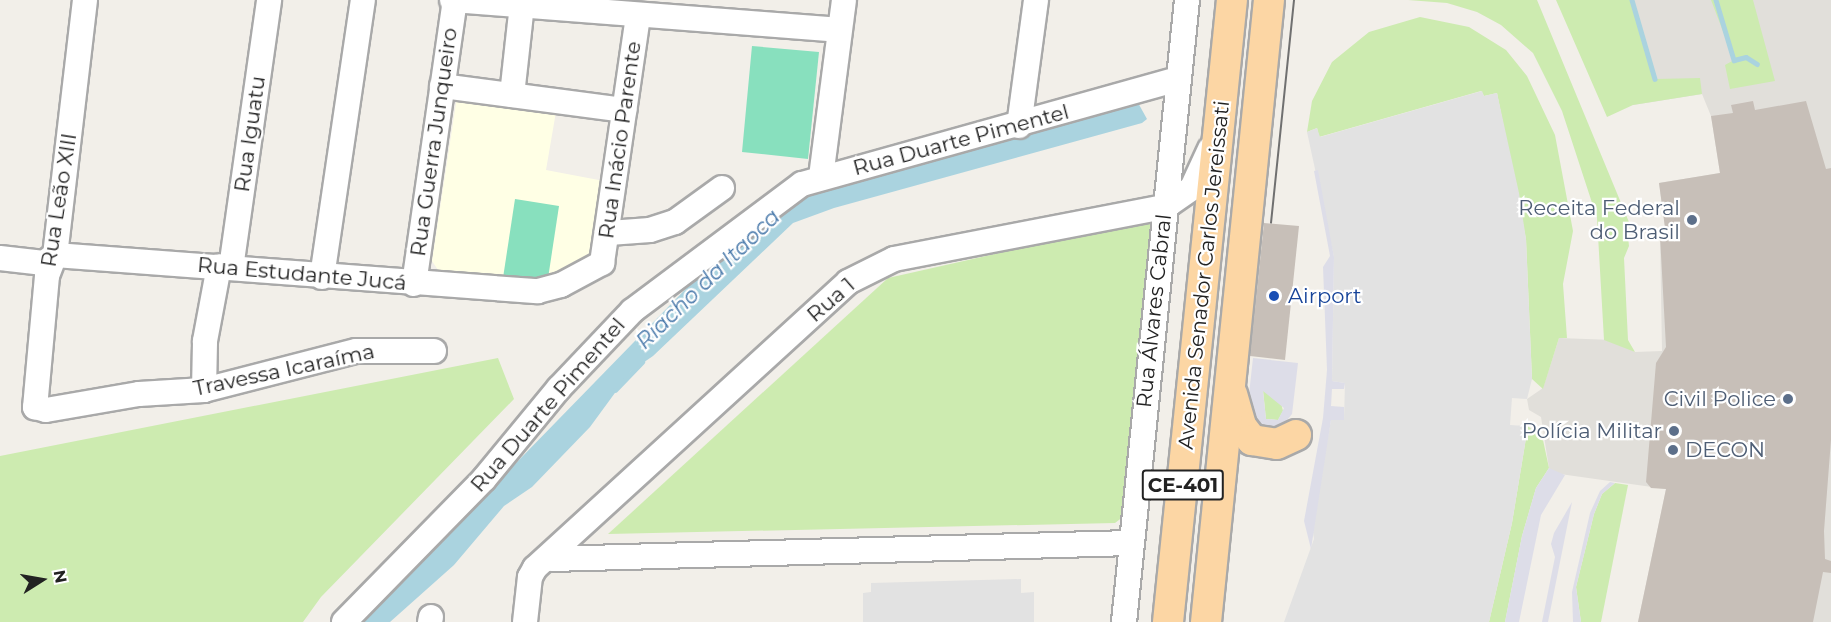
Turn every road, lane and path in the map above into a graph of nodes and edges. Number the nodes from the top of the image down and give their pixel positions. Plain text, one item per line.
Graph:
1 (85, 0) edge
2 (269, 0) edge
3 (363, 0) edge
4 (454, 0) edge
5 (844, 0) edge
6 (1036, 0) edge
7 (1187, 0) edge
8 (1232, 0) edge
9 (1269, 0) edge
10 (522, 5) junction
11 (663, 9) edge
12 (638, 16) junction
13 (840, 30) junction
14 (1178, 79) junction
15 (442, 86) junction
16 (512, 95) junction
17 (624, 110) junction
18 (1220, 124) junction
19 (1019, 126) junction
20 (821, 177) junction
21 (722, 188) dead end
22 (1164, 207) junction
23 (609, 233) junction
24 (55, 255) junction
25 (0, 258) edge
26 (602, 263) joint
27 (225, 267) junction
28 (322, 277) junction
29 (414, 284) junction
30 (434, 351) dead end
31 (1229, 386) junction
32 (204, 390) junction
33 (32, 400) joint
34 (1296, 435) dead end
35 (1131, 543) junction
36 (551, 558) junction
37 (344, 622) edge
38 (525, 622) edge
39 (1124, 622) edge
40 (1168, 622) edge
41 (1206, 622) edge

1 - 24 street, Rua Leão XIII
2 - 27 street, Rua Iguatu
3 - 28 street
4 - 10 street
4 - 15 street, Rua Guerra Junqueiro
5 - 13 street
6 - 19 street
7 - 14 street, Rua Álvares Cabral
8 - 18 main road, Avenida Senador Carlos Jereissati / CE-401
9 - 31 main road, Avenida Senador Carlos Jereissati / CE-401
10 - 12 street
10 - 16 street
11 - 12 street
11 - 13 street
12 - 17 street, Rua Inácio Parente
13 - 20 street
14 - 19 street, Rua Duarte Pimentel
14 - 22 street, Rua Álvares Cabral
15 - 16 street
15 - 29 street, Rua Guerra Junqueiro
16 - 17 street
17 - 23 street, Rua Inácio Parente
18 - 22 street, Rua 1
18 - 40 main road, Avenida Senador Carlos Jereissati / CE-401
19 - 20 street, Rua Duarte Pimentel
20 - 37 street, Rua Duarte Pimentel
21 - 23 street
22 - 35 street, Rua Álvares Cabral
22 - 36 street, Rua 1
23 - 26 street, Rua Inácio Parente
24 - 25 street, Rua Estudante Jucá
24 - 27 street, Rua Estudante Jucá
24 - 33 street, Rua Leão XIII
26 - 29 street, Rua Estudante Jucá
27 - 28 street, Rua Estudante Jucá
27 - 32 street, Rua Iguatu
28 - 29 street, Rua Estudante Jucá
30 - 32 street, Travessa Icaraíma
31 - 34 main road
31 - 41 main road, Avenida Senador Carlos Jereissati / CE-401
32 - 33 street, Travessa Icaraíma
35 - 36 street
35 - 39 street, Rua Álvares Cabral
36 - 38 street, Rua 1

